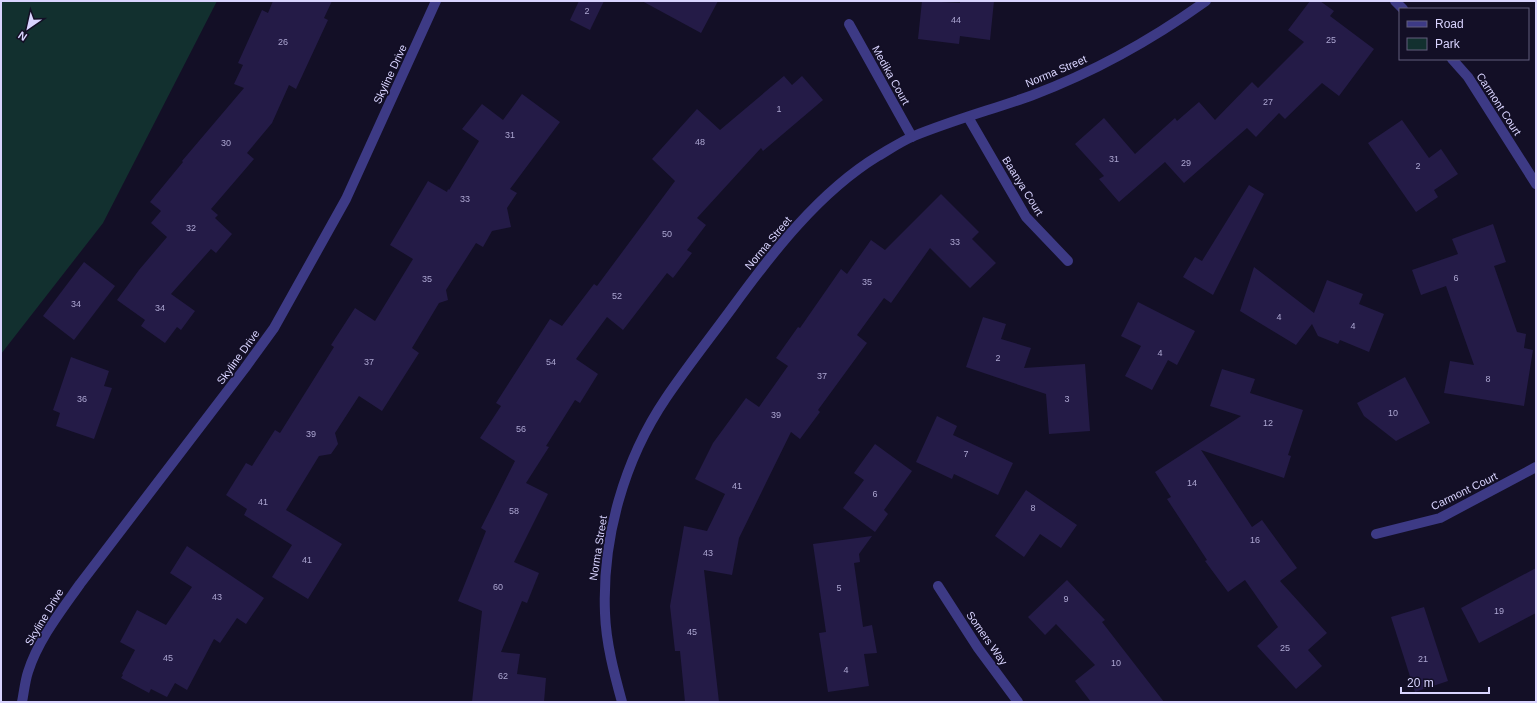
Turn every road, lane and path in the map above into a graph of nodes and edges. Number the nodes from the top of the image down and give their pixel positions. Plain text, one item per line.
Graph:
1 (436, 1) edge
2 (1206, 1) edge
3 (849, 24) dead end
4 (1453, 60) edge
5 (968, 117) junction
6 (912, 137) junction
7 (1536, 184) edge
8 (1068, 261) dead end
9 (1536, 467) edge
10 (1376, 534) dead end
11 (938, 586) dead end
12 (22, 702) edge
13 (622, 702) edge
14 (1018, 702) edge

1 - 12 street, Skyline Drive
2 - 5 street, Norma Street
3 - 6 street, Medika Court
4 - 7 street, Carmont Court
5 - 6 street, Norma Street
5 - 8 street, Baanya Court
6 - 13 street, Norma Street
9 - 10 street, Carmont Court
11 - 14 street, Somers Way

